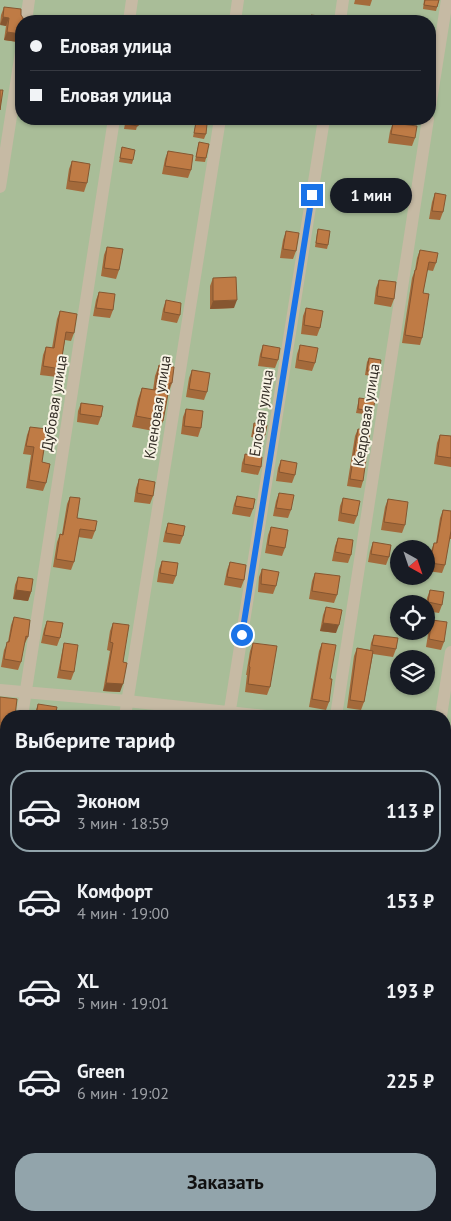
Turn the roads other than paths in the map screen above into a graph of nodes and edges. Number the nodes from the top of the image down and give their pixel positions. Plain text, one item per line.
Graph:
1 (30, 0) edge
2 (132, 0) edge
3 (238, 0) edge
4 (343, 0) edge
5 (447, 0) edge
6 (27, 15) edge
7 (130, 15) edge
8 (236, 15) edge
9 (341, 15) edge
10 (436, 69) edge
11 (15, 91) edge
12 (113, 125) edge
13 (219, 125) edge
14 (323, 125) edge
15 (427, 125) edge
16 (0, 187) edge
17 (451, 652) edge
18 (0, 690) edge
19 (26, 692) junction
20 (127, 701) junction
21 (23, 710) edge
22 (126, 710) edge
23 (198, 710) edge
24 (231, 710) edge
25 (337, 710) edge
26 (442, 710) edge

1 - 6 street
2 - 7 street
3 - 8 street
4 - 9 street
5 - 10 street
11 - 16 street
12 - 19 street, Дубовая улица
13 - 20 street, Кленовая улица
14 - 24 street, Еловая улица
15 - 25 street, Кедровая улица
17 - 26 street
18 - 19 street
19 - 20 street
19 - 21 street, Дубовая улица
20 - 22 street, Кленовая улица
20 - 23 street

